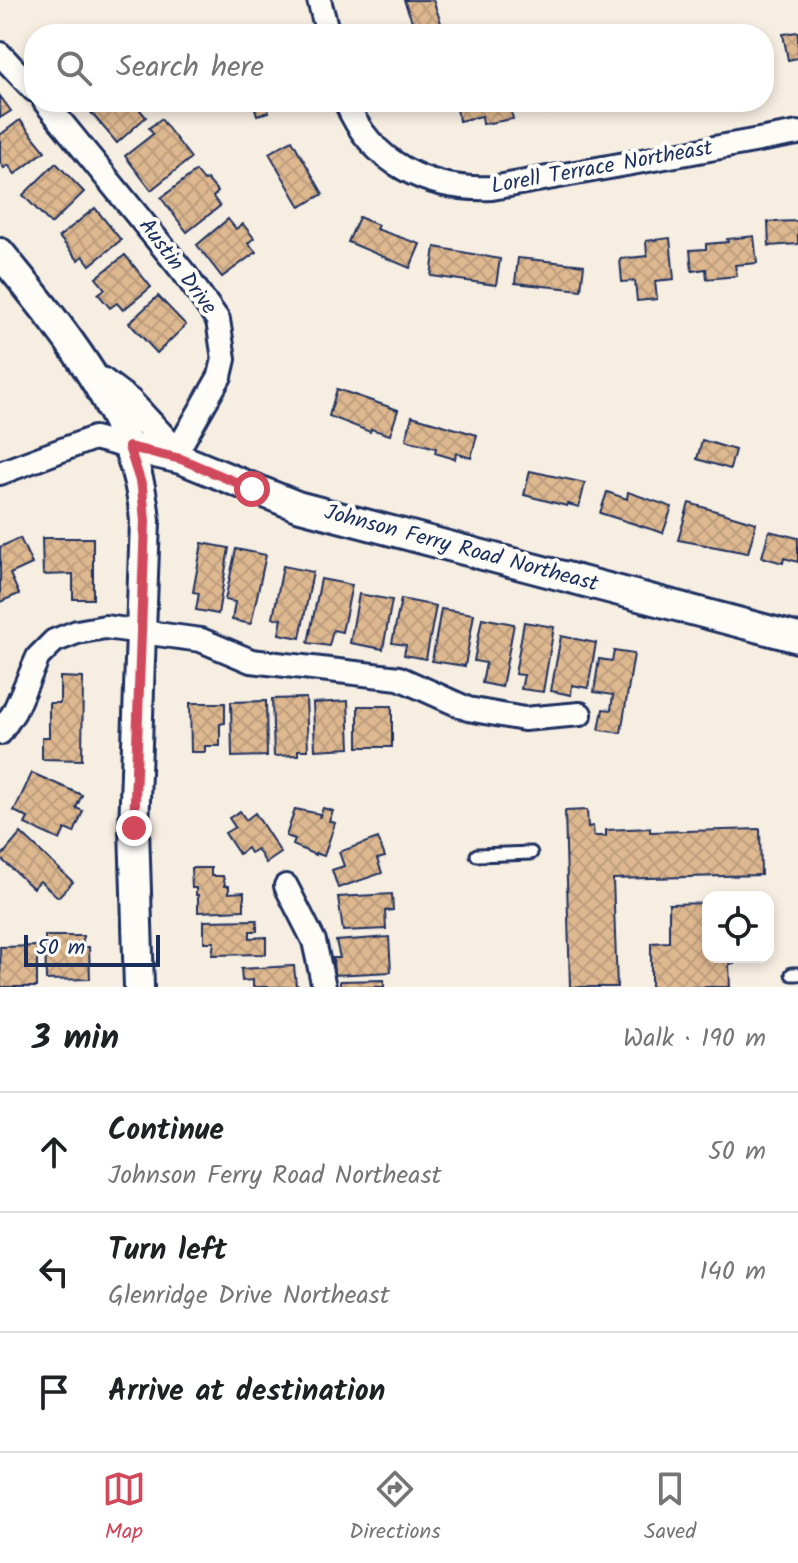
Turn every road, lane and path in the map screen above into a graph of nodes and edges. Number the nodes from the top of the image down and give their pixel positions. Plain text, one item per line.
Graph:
1 (319, 0) edge
2 (325, 24) edge
3 (0, 54) edge
4 (24, 79) edge
5 (53, 112) edge
6 (352, 112) edge
7 (798, 133) edge
8 (0, 253) edge
9 (92, 376) junction
10 (129, 447) junction
11 (179, 456) junction
12 (0, 473) edge
13 (143, 631) junction
14 (798, 638) edge
15 (580, 714) dead end
16 (0, 733) edge
17 (531, 853) dead end
18 (477, 855) dead end
19 (286, 886) dead end
20 (139, 987) edge
21 (324, 987) edge

1 - 2 street
3 - 4 street
5 - 11 street, Austin Drive
6 - 7 street, Lorell Terrace Northeast
8 - 9 street
9 - 10 street
9 - 11 street
10 - 11 street, Johnson Ferry Road Northeast
10 - 12 street
10 - 13 street
11 - 14 street, Johnson Ferry Road Northeast
13 - 15 street
13 - 16 street
13 - 20 street
17 - 18 lane
19 - 21 street

